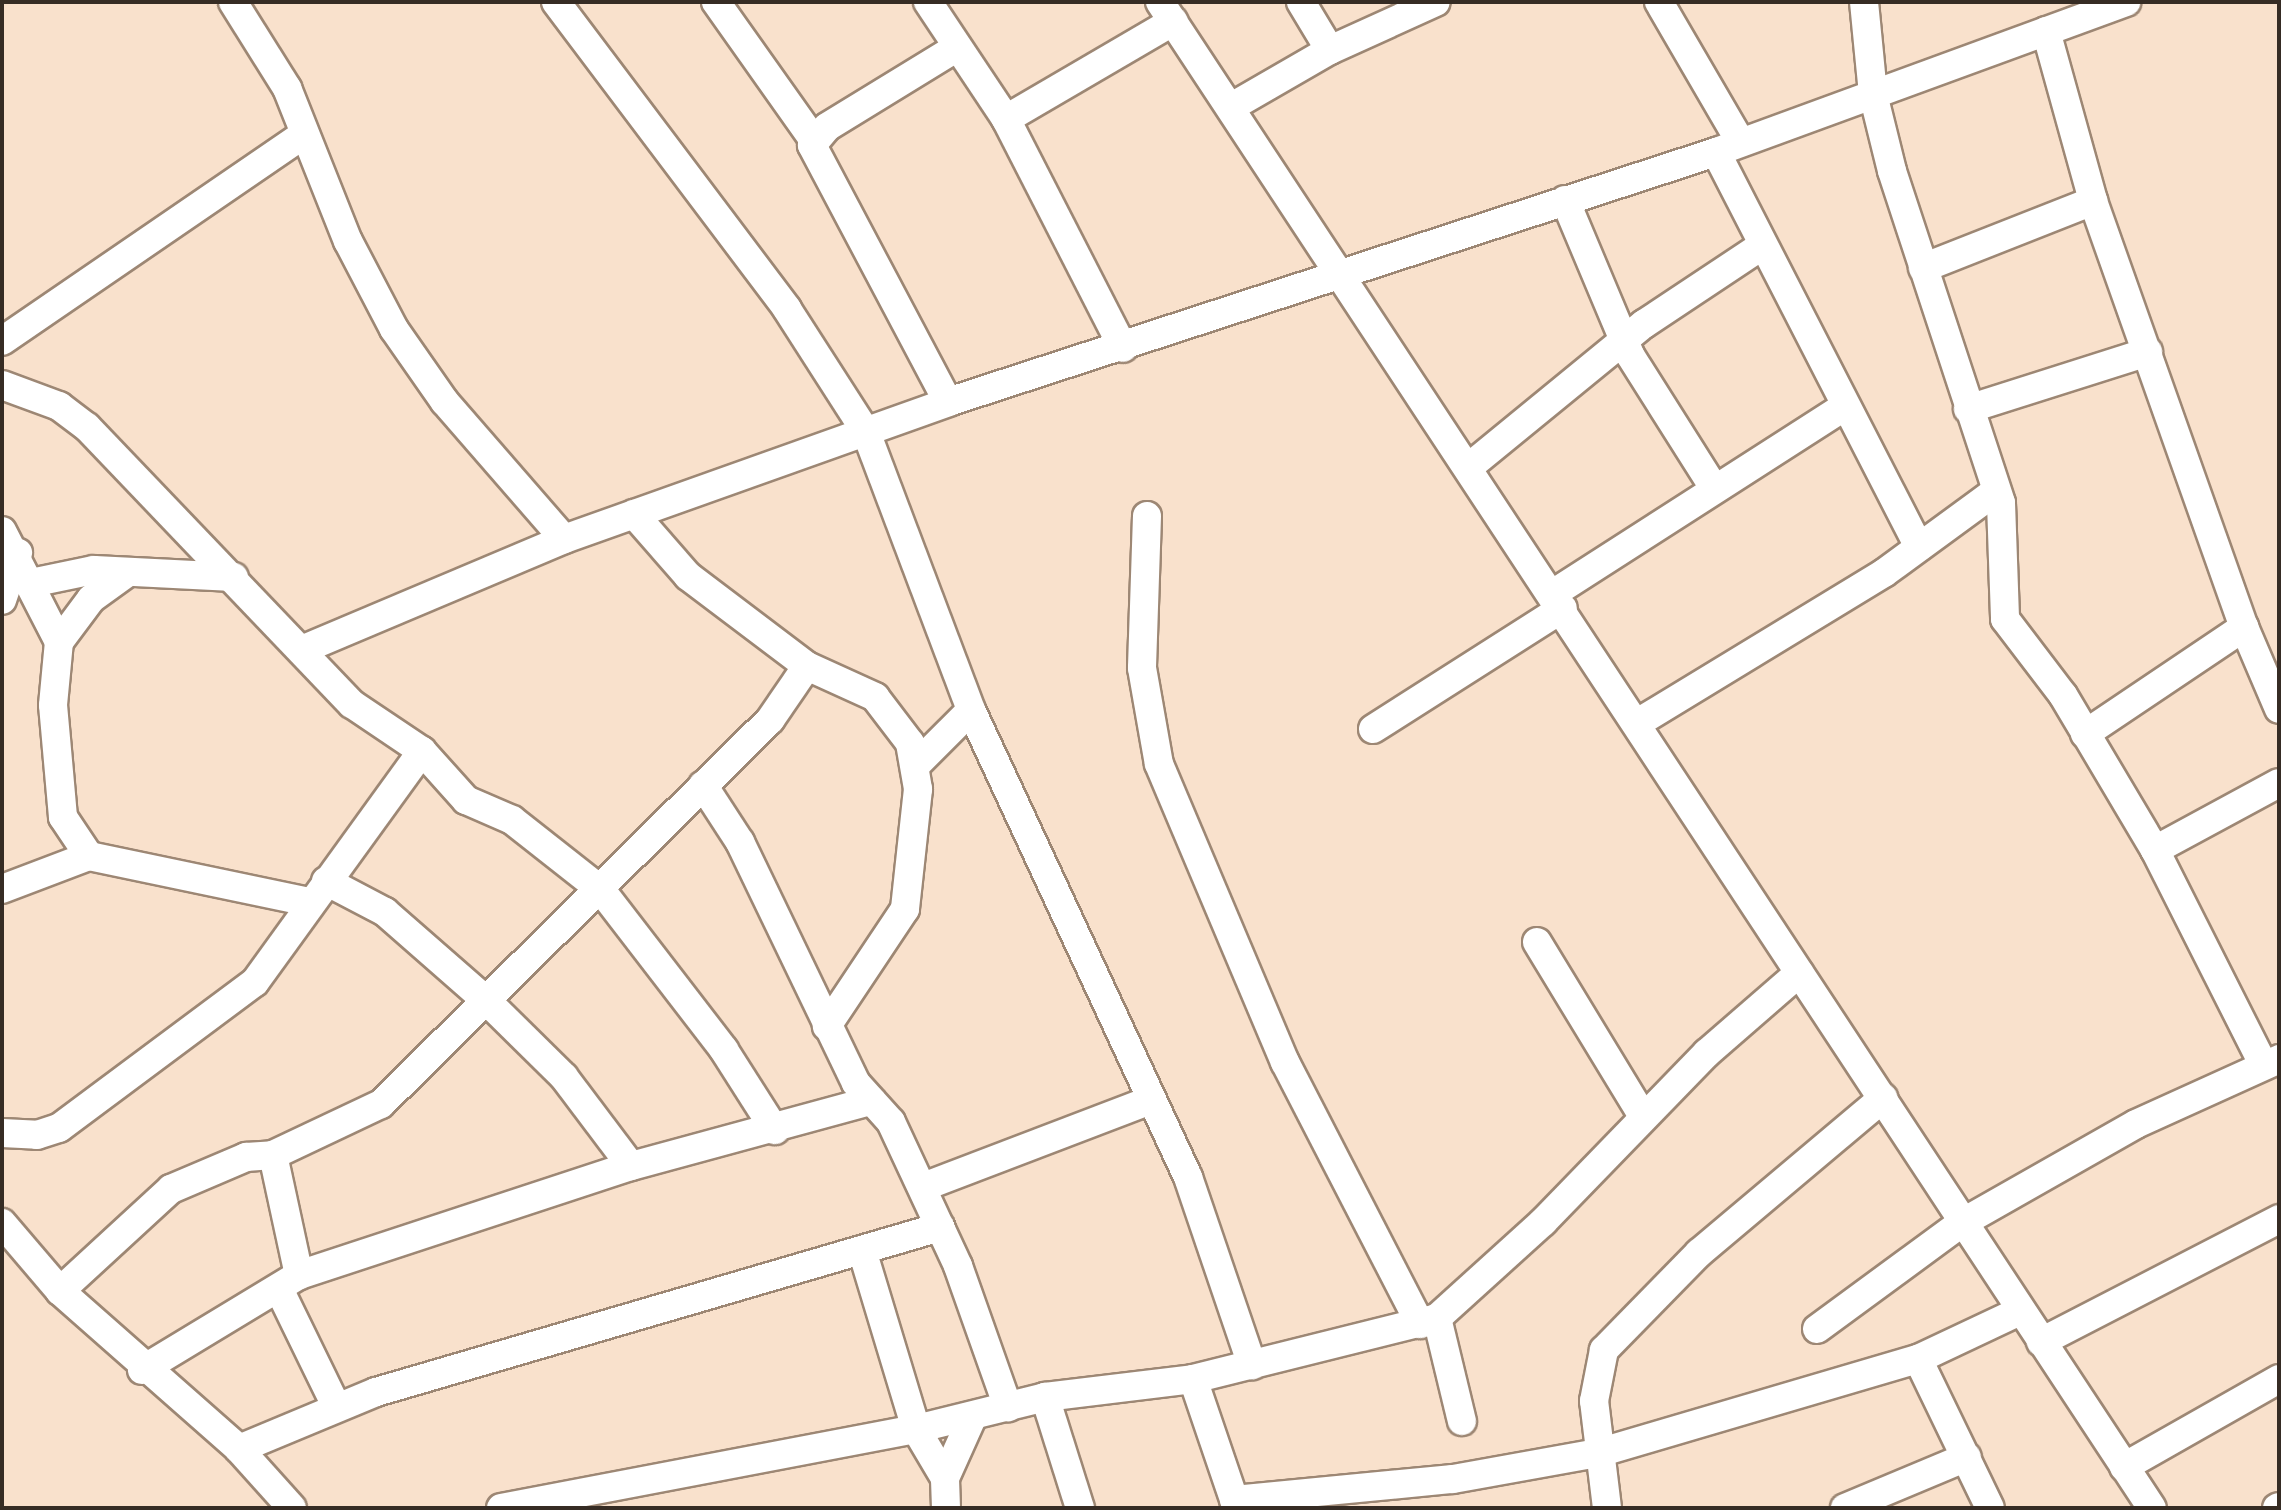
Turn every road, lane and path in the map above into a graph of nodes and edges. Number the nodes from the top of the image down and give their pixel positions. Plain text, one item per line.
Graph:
1 (233, 2) edge
2 (556, 2) edge
3 (716, 2) edge
4 (1301, 2) edge
5 (1436, 2) edge
6 (1864, 2) edge
7 (2126, 2) edge
8 (932, 3) edge
9 (1669, 6) edge
10 (1167, 11) edge
11 (2046, 31) junction
12 (956, 48) junction
13 (1330, 50) junction
14 (1873, 94) junction
15 (1233, 106) junction
16 (1006, 119) junction
17 (304, 134) junction
18 (813, 139) junction
19 (1728, 146) junction
20 (1565, 200) junction
21 (2093, 201) junction
22 (1760, 247) junction
23 (1923, 268) junction
24 (1340, 279) junction
25 (1625, 339) junction
26 (2, 341) edge
27 (1123, 348) junction
28 (2148, 352) junction
29 (2, 386) edge
30 (948, 402) junction
31 (1842, 408) junction
32 (1968, 409) junction
33 (866, 432) junction
34 (1469, 467) junction
35 (1714, 488) junction
36 (1996, 491) junction
37 (634, 514) junction
38 (1147, 516) dead end
39 (565, 538) junction
40 (10, 542) edge
41 (1919, 547) junction
42 (127, 573) junction
43 (234, 577) junction
44 (31, 583) junction
45 (2, 600) edge
46 (1559, 601) junction
47 (2244, 627) junction
48 (60, 642) junction
49 (304, 649) junction
50 (807, 667) junction
51 (2279, 709) edge
52 (971, 710) junction
53 (1639, 722) junction
54 (1373, 729) dead end
55 (2085, 734) junction
56 (422, 751) junction
57 (917, 764) junction
58 (2279, 783) edge
59 (703, 785) junction
60 (2155, 850) junction
61 (89, 856) junction
62 (2, 889) edge
63 (601, 890) junction
64 (318, 891) junction
65 (1537, 942) dead end
66 (1799, 973) junction
67 (489, 1003) junction
68 (827, 1026) junction
69 (2271, 1061) edge
70 (1883, 1098) junction
71 (1151, 1100) junction
72 (871, 1101) junction
73 (1643, 1116) junction
74 (775, 1130) junction
75 (2, 1133) edge
76 (273, 1155) junction
77 (631, 1166) junction
78 (923, 1187) junction
79 (2279, 1219) edge
80 (2, 1223) edge
81 (1960, 1224) junction
82 (940, 1227) junction
83 (862, 1250) junction
84 (289, 1282) junction
85 (61, 1291) junction
86 (2020, 1311) junction
87 (1428, 1321) junction
88 (1817, 1329) dead end
89 (2041, 1342) junction
90 (1918, 1359) junction
91 (1252, 1365) junction
92 (142, 1370) junction
93 (1193, 1379) junction
94 (2279, 1379) edge
95 (1045, 1397) junction
96 (336, 1406) junction
97 (1008, 1406) junction
98 (972, 1418) junction
99 (1462, 1421) dead end
100 (916, 1429) junction
101 (239, 1449) junction
102 (1598, 1452) junction
103 (1967, 1457) junction
104 (2124, 1467) junction
105 (945, 1479) junction
106 (569, 1501) edge
107 (1236, 1504) edge
108 (292, 1508) edge
109 (501, 1508) edge
110 (946, 1508) edge
111 (1080, 1508) edge
112 (1607, 1508) edge
113 (1845, 1508) edge
114 (1990, 1508) edge
115 (2152, 1508) edge

1 - 17 street
2 - 33 street
3 - 18 street
4 - 13 street
5 - 13 street
6 - 14 street
7 - 11 street
8 - 12 street
9 - 19 street
10 - 15 street
10 - 16 street
11 - 14 street
11 - 21 street
12 - 16 street
12 - 18 street
13 - 15 street
14 - 19 street
14 - 23 street
15 - 24 street
16 - 27 street
17 - 26 street
17 - 39 street
18 - 30 street
19 - 20 street
19 - 22 street
20 - 24 street
20 - 25 street
21 - 23 street
21 - 28 street
22 - 25 street
22 - 31 street
23 - 32 street
24 - 27 street
24 - 34 street
25 - 34 street
25 - 35 street
27 - 30 street
28 - 32 street
28 - 47 street
29 - 43 street
30 - 33 street
31 - 35 street
31 - 41 street
32 - 36 street
33 - 37 street
33 - 52 street
34 - 46 street
35 - 46 street
36 - 41 street
36 - 55 street
37 - 39 street
37 - 50 street
38 - 87 street
39 - 49 street
40 - 44 street
40 - 45 street
41 - 53 street
42 - 43 street
42 - 44 street
42 - 48 street
43 - 49 street
44 - 48 street
46 - 53 street
46 - 54 street
47 - 51 street
47 - 55 street
48 - 61 street
49 - 56 street
50 - 57 street
50 - 59 street
52 - 57 street
52 - 71 street
53 - 66 street
55 - 60 street
56 - 63 street
56 - 64 street
57 - 68 street
58 - 60 street
59 - 63 street
59 - 68 street
60 - 69 street
61 - 62 street
61 - 64 street
63 - 67 street
63 - 74 street
64 - 67 street
64 - 75 street
65 - 73 street
66 - 70 street
66 - 73 street
67 - 76 street
67 - 77 street
68 - 72 street
69 - 81 street
70 - 81 street
70 - 102 street
71 - 78 street
71 - 91 street
72 - 74 street
72 - 78 street
73 - 87 street
74 - 77 street
76 - 84 street
76 - 85 street
77 - 84 street
78 - 82 street
79 - 89 street
80 - 85 street
81 - 86 street
81 - 88 street
82 - 83 street
82 - 97 street
83 - 96 street
83 - 100 street
84 - 92 street
84 - 96 street
85 - 92 street
86 - 89 street
86 - 90 street
87 - 91 street
87 - 99 street
89 - 104 street
90 - 102 street
90 - 103 street
91 - 93 street
92 - 101 street
93 - 95 street
93 - 107 street
94 - 104 street
95 - 97 street
95 - 111 street
96 - 101 street
97 - 98 street
98 - 100 street
98 - 105 street
100 - 105 street
100 - 106 street
101 - 108 street
102 - 107 street
102 - 112 street
103 - 113 street
103 - 114 street
104 - 115 street
105 - 110 street
106 - 109 street

